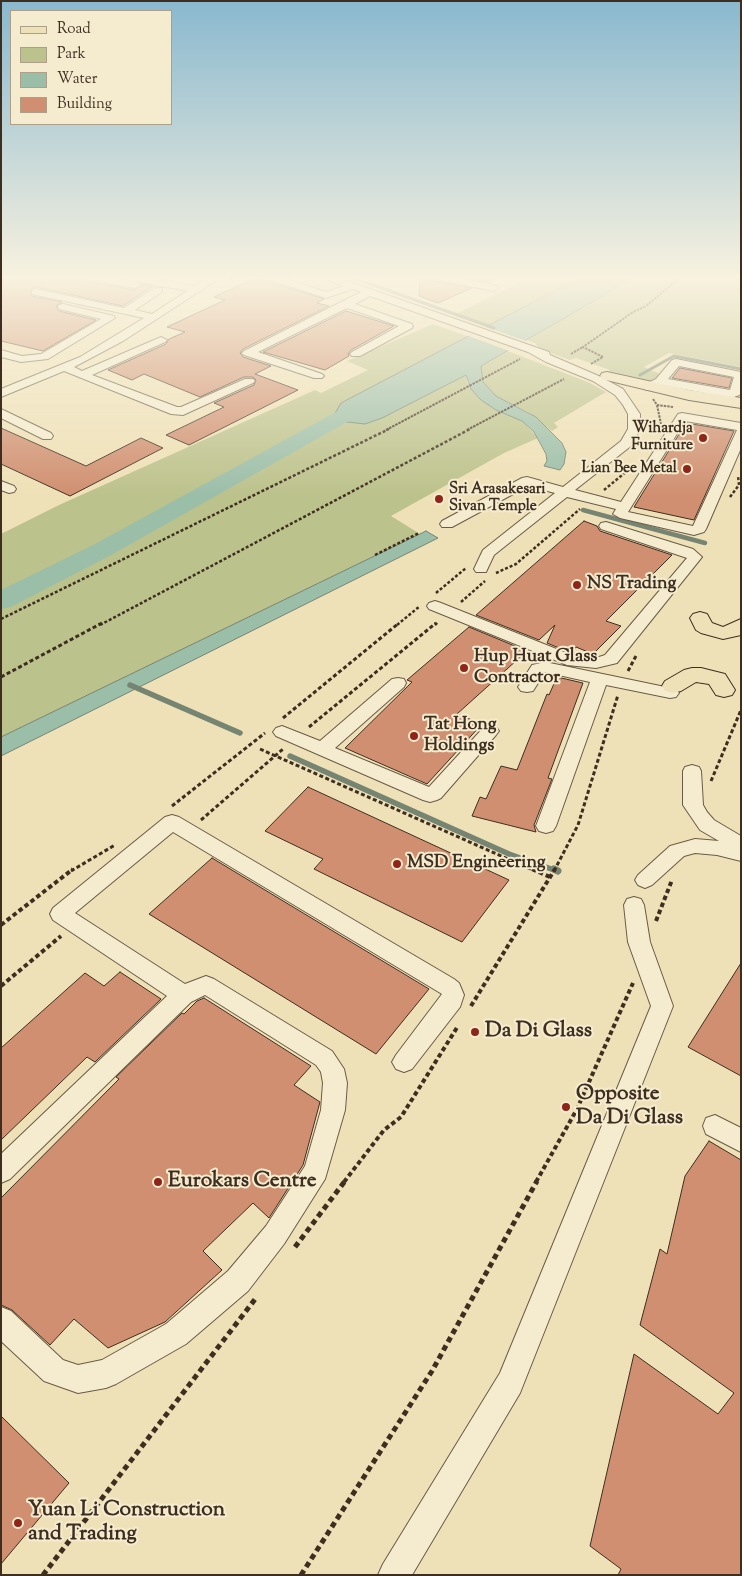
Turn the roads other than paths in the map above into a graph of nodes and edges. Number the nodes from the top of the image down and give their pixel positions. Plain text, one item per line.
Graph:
1 (55, 350) edge
2 (99, 350) edge
3 (139, 350) edge
4 (255, 350) edge
5 (364, 350) edge
6 (529, 350) joint
7 (1, 353) edge
8 (356, 354) dead end
9 (65, 368) junction
10 (84, 374) junction
11 (318, 376) dead end
12 (607, 376) joint
13 (6, 379) dead end
14 (249, 381) dead end
15 (655, 384) junction
16 (20, 386) junction
17 (1, 393) edge
18 (741, 403) edge
19 (1, 413) edge
20 (741, 427) edge
21 (741, 434) edge
22 (47, 436) dead end
23 (565, 492) junction
24 (624, 506) junction
25 (447, 524) dead end
26 (606, 526) dead end
27 (482, 572) road end
28 (435, 604) road end
29 (700, 618) dead end
30 (741, 625) edge
31 (600, 678) junction
32 (398, 683) dead end
33 (527, 687) dead end
34 (672, 690) joint
35 (724, 690) dead end
36 (282, 730) road end
37 (490, 731) dead end
38 (322, 749) junction
39 (692, 771) dead end
40 (176, 820) joint
41 (546, 826) dead end
42 (741, 845) edge
43 (741, 854) edge
44 (645, 880) dead end
45 (634, 905) dead end
46 (184, 995) junction
47 (404, 1062) dead end
48 (716, 1126) dead end
49 (741, 1141) edge
50 (1, 1171) edge
51 (1, 1322) edge
52 (394, 1575) edge

1 - 7 street
2 - 9 street
3 - 10 street
4 - 11 street
5 - 8 street
6 - 12 street
6 - 23 street
9 - 10 street
9 - 16 street
10 - 14 street
12 - 15 main road
13 - 16 street
15 - 15 street
15 - 18 main road
16 - 17 street
19 - 22 street
20 - 24 street
21 - 24 street
23 - 24 street
23 - 25 street
23 - 27 street
26 - 28 street
29 - 30 main road
31 - 33 street
31 - 34 street
31 - 41 street
32 - 38 street
34 - 35 main road
36 - 38 street
37 - 38 street
39 - 42 street
40 - 46 street
40 - 47 street
43 - 44 street
45 - 52 street
46 - 50 street
46 - 51 street
48 - 49 street

